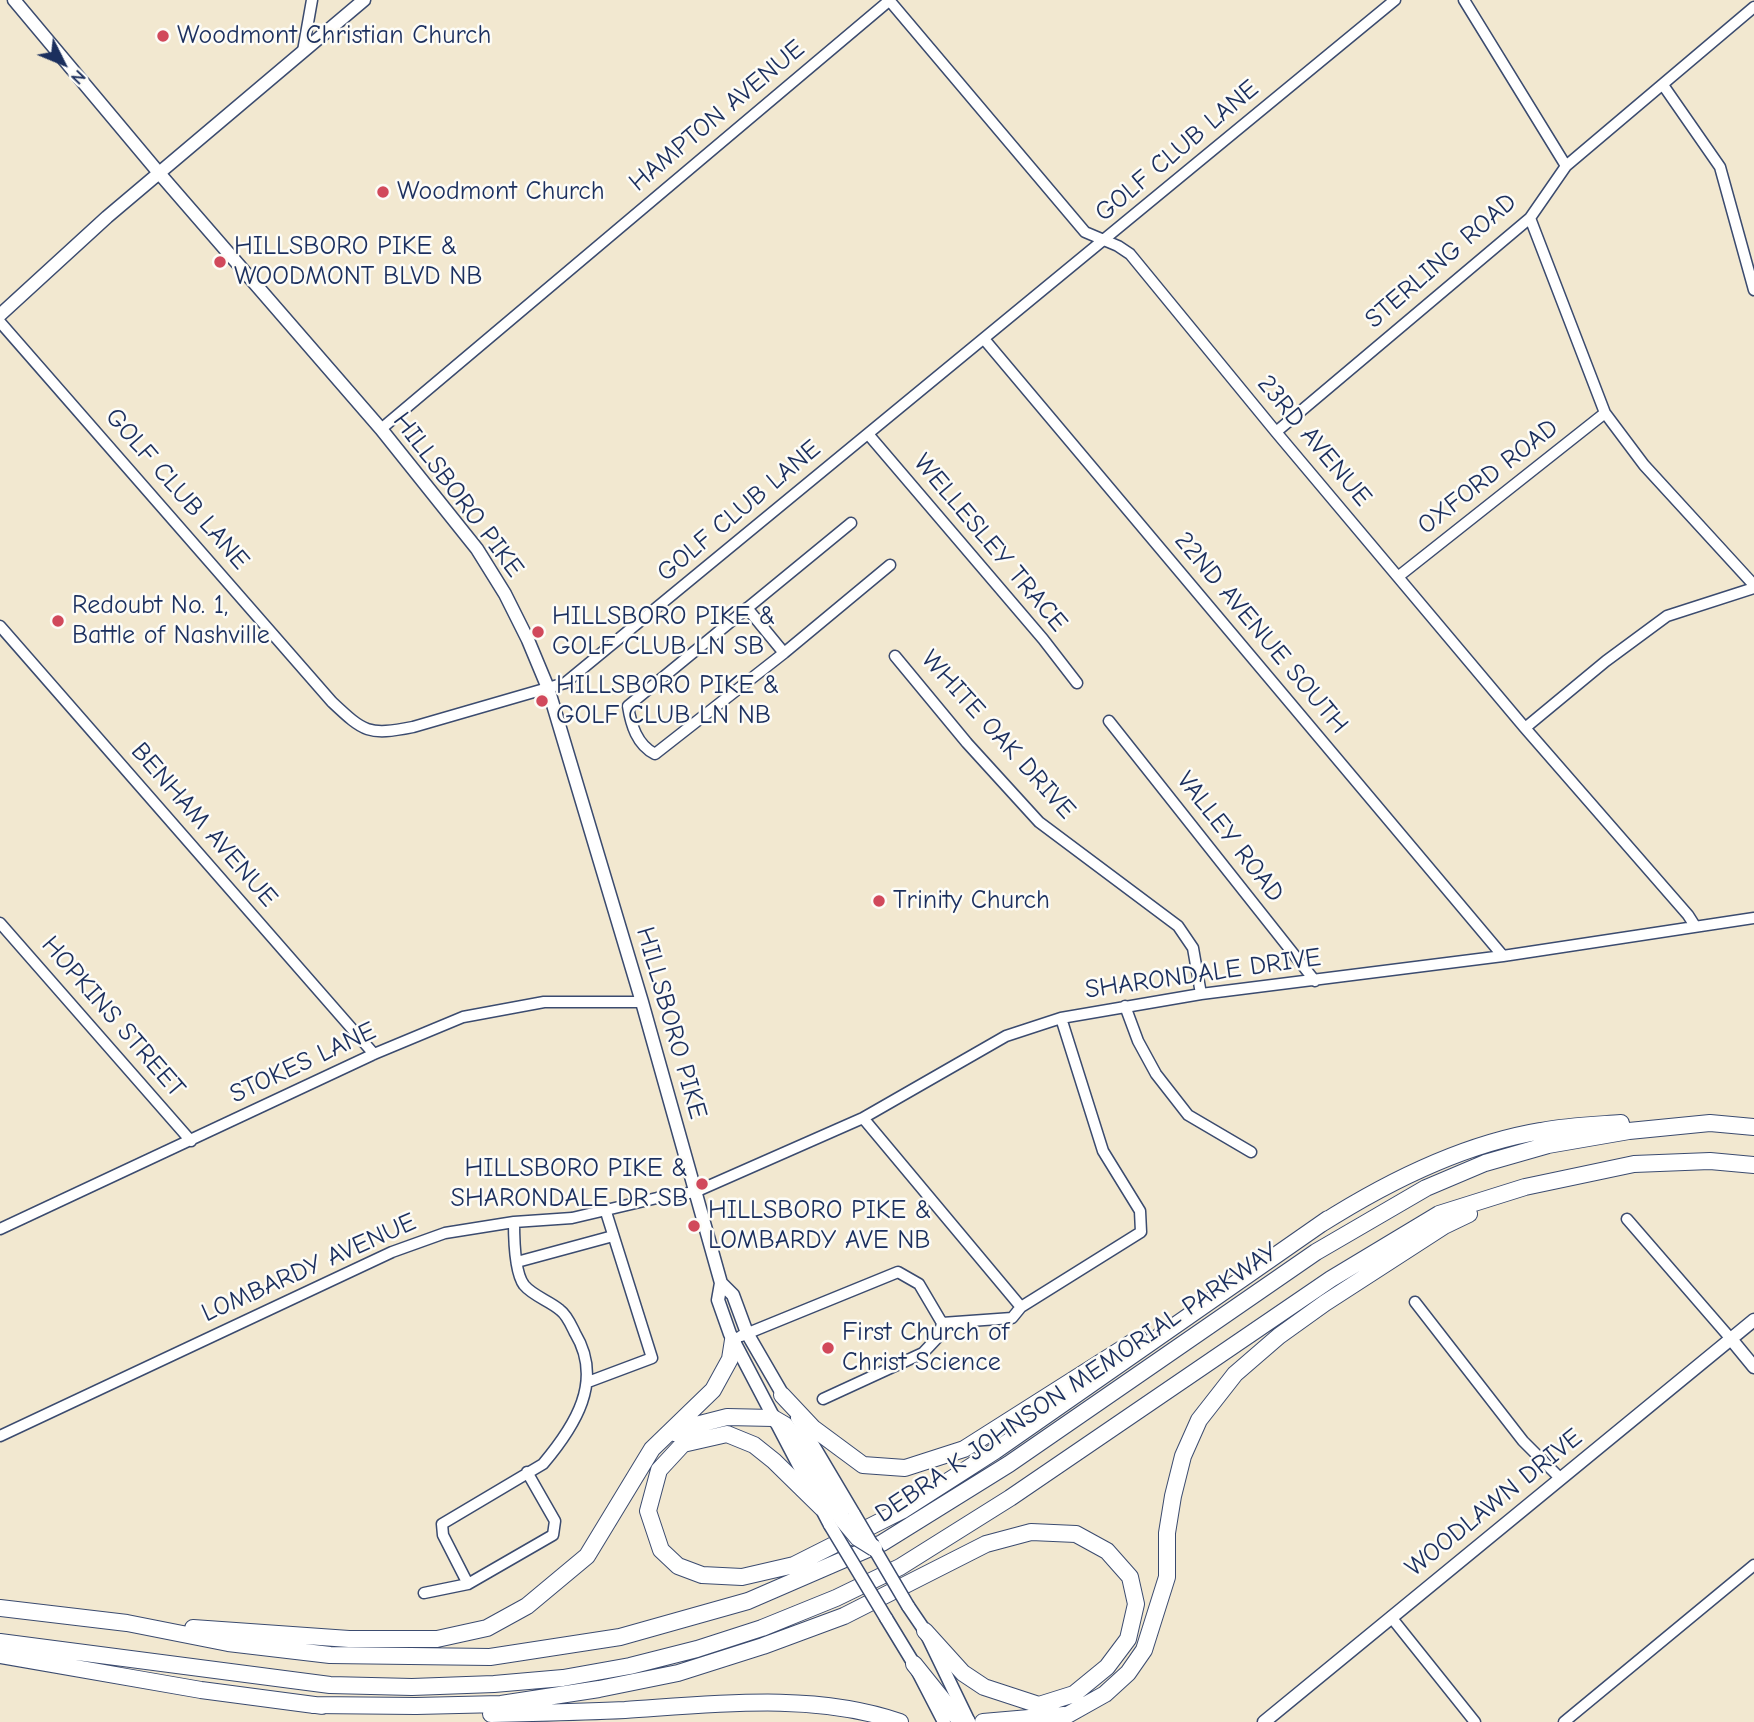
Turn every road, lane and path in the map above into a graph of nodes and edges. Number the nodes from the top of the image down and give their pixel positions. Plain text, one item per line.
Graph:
1 (14, 0) edge
2 (312, 0) edge
3 (364, 0) edge
4 (890, 0) edge
5 (1395, 0) edge
6 (1464, 0) edge
7 (1754, 7) edge
8 (303, 51) junction
9 (1663, 85) junction
10 (1566, 166) junction
11 (159, 173) junction
12 (1530, 218) junction
13 (1104, 241) junction
14 (1754, 290) edge
15 (0, 315) edge
16 (0, 322) edge
17 (984, 339) junction
18 (1605, 413) junction
19 (381, 429) junction
20 (1276, 432) junction
21 (868, 434) junction
22 (851, 523) dead end
23 (890, 565) dead end
24 (1399, 576) junction
25 (1754, 587) edge
26 (747, 608) junction
27 (0, 626) edge
28 (784, 653) junction
29 (895, 656) dead end
30 (1077, 683) dead end
31 (548, 688) junction
32 (1109, 721) dead end
33 (1525, 728) junction
34 (1754, 918) edge
35 (0, 923) edge
36 (1695, 926) junction
37 (1503, 956) junction
38 (1315, 981) junction
39 (1201, 994) junction
40 (642, 1002) junction
41 (1125, 1006) junction
42 (1061, 1018) junction
43 (374, 1054) junction
44 (863, 1118) junction
45 (1710, 1123) junction
46 (1754, 1127) edge
47 (191, 1141) junction
48 (1251, 1152) dead end
49 (1754, 1165) edge
50 (1525, 1187) junction
51 (695, 1192) junction
52 (606, 1212) junction
53 (1328, 1219) junction
54 (1627, 1219) dead end
55 (514, 1222) junction
56 (2, 1226) edge
57 (612, 1233) junction
58 (517, 1262) junction
59 (1415, 1303) dead end
60 (1021, 1307) junction
61 (1754, 1320) edge
62 (942, 1323) junction
63 (740, 1337) junction
64 (1731, 1339) junction
65 (1754, 1367) edge
66 (588, 1382) junction
67 (782, 1395) junction
68 (823, 1399) dead end
69 (773, 1418) junction
70 (0, 1436) edge
71 (666, 1437) junction
72 (527, 1472) junction
73 (1561, 1479) junction
74 (822, 1508) junction
75 (842, 1519) junction
76 (874, 1548) joint
77 (1754, 1565) edge
78 (468, 1584) junction
79 (424, 1594) dead end
80 (0, 1608) edge
81 (1391, 1617) junction
82 (127, 1623) junction
83 (925, 1630) junction
84 (0, 1642) edge
85 (0, 1655) edge
86 (914, 1664) junction
87 (312, 1705) junction
88 (1061, 1719) edge
89 (900, 1722) edge
90 (944, 1722) edge
91 (968, 1722) edge
92 (983, 1722) edge
93 (1264, 1722) edge
94 (1475, 1722) edge
95 (1564, 1722) edge

1 - 11 main road, HILLSBORO PIKE
2 - 8 street
3 - 8 main road
4 - 13 street, 23RD AVENUE
4 - 19 street, HAMPTON AVENUE
5 - 13 street, GOLF CLUB LANE
6 - 10 street
7 - 9 street, STERLING ROAD
8 - 11 main road
9 - 10 street, STERLING ROAD
9 - 14 street
10 - 12 street, STERLING ROAD
11 - 15 main road
11 - 19 main road, HILLSBORO PIKE
12 - 18 street
12 - 20 street, STERLING ROAD
13 - 17 street, GOLF CLUB LANE
13 - 20 street, 23RD AVENUE
16 - 31 street, GOLF CLUB LANE
17 - 21 street, GOLF CLUB LANE
17 - 37 street, 22ND AVENUE SOUTH
18 - 24 street, OXFORD ROAD
18 - 25 street
19 - 31 main road, HILLSBORO PIKE
20 - 24 street, 23RD AVENUE
21 - 30 street, WELLESLEY TRACE
21 - 31 street, GOLF CLUB LANE
22 - 26 street
23 - 28 street
24 - 33 street, 23RD AVENUE
25 - 33 street
26 - 28 street
26 - 28 street
27 - 43 street, BENHAM AVENUE
29 - 39 street, WHITE OAK DRIVE
31 - 40 main road, HILLSBORO PIKE
32 - 38 street, VALLEY ROAD
33 - 36 street, 23RD AVENUE
34 - 36 street, SHARONDALE DRIVE
35 - 47 street, HOPKINS STREET
36 - 37 street, SHARONDALE DRIVE
37 - 38 street, SHARONDALE DRIVE
38 - 39 street, SHARONDALE DRIVE
39 - 41 street, SHARONDALE DRIVE
40 - 43 street, STOKES LANE
40 - 51 main road, HILLSBORO PIKE
41 - 42 street, SHARONDALE DRIVE
41 - 48 street
42 - 44 street, SHARONDALE DRIVE
42 - 60 street
43 - 47 street, STOKES LANE
44 - 51 street, SHARONDALE DRIVE
44 - 60 street
45 - 46 highway, DEBRA K JOHNSON MEMORIAL PARKWAY
45 - 53 highway
45 - 82 highway, DEBRA K JOHNSON MEMORIAL PARKWAY
47 - 56 street, STOKES LANE
49 - 50 highway, DEBRA K JOHNSON MEMORIAL PARKWAY
50 - 84 highway, DEBRA K JOHNSON MEMORIAL PARKWAY
50 - 88 highway
51 - 52 street, LOMBARDY AVENUE
51 - 63 main road, HILLSBORO PIKE
52 - 55 street, LOMBARDY AVENUE
52 - 57 street
53 - 67 highway
53 - 74 highway
54 - 64 street
55 - 58 street
55 - 70 street, LOMBARDY AVENUE
57 - 58 street
57 - 66 street
58 - 66 street
59 - 73 street
60 - 62 street
61 - 64 main road, WOODLAWN DRIVE
62 - 63 street
62 - 68 street
63 - 67 main road, HILLSBORO PIKE
63 - 69 main road, HILLSBORO PIKE
63 - 71 highway
64 - 65 main road
64 - 73 main road, WOODLAWN DRIVE
66 - 72 street
67 - 75 main road, HILLSBORO PIKE
69 - 71 highway
69 - 74 main road, HILLSBORO PIKE
69 - 75 highway
71 - 82 highway
72 - 78 street
72 - 78 street
73 - 81 main road, WOODLAWN DRIVE
74 - 75 main road, HILLSBORO PIKE
75 - 76 highway, bridge
75 - 86 main road, HILLSBORO PIKE, bridge
76 - 83 main road, bridge
77 - 95 street
78 - 79 street
80 - 82 highway, DEBRA K JOHNSON MEMORIAL PARKWAY
81 - 93 main road, WOODLAWN DRIVE
81 - 94 street
83 - 87 highway
83 - 91 main road
85 - 87 highway
86 - 90 main road, HILLSBORO PIKE
86 - 91 highway
87 - 89 highway
88 - 92 highway

